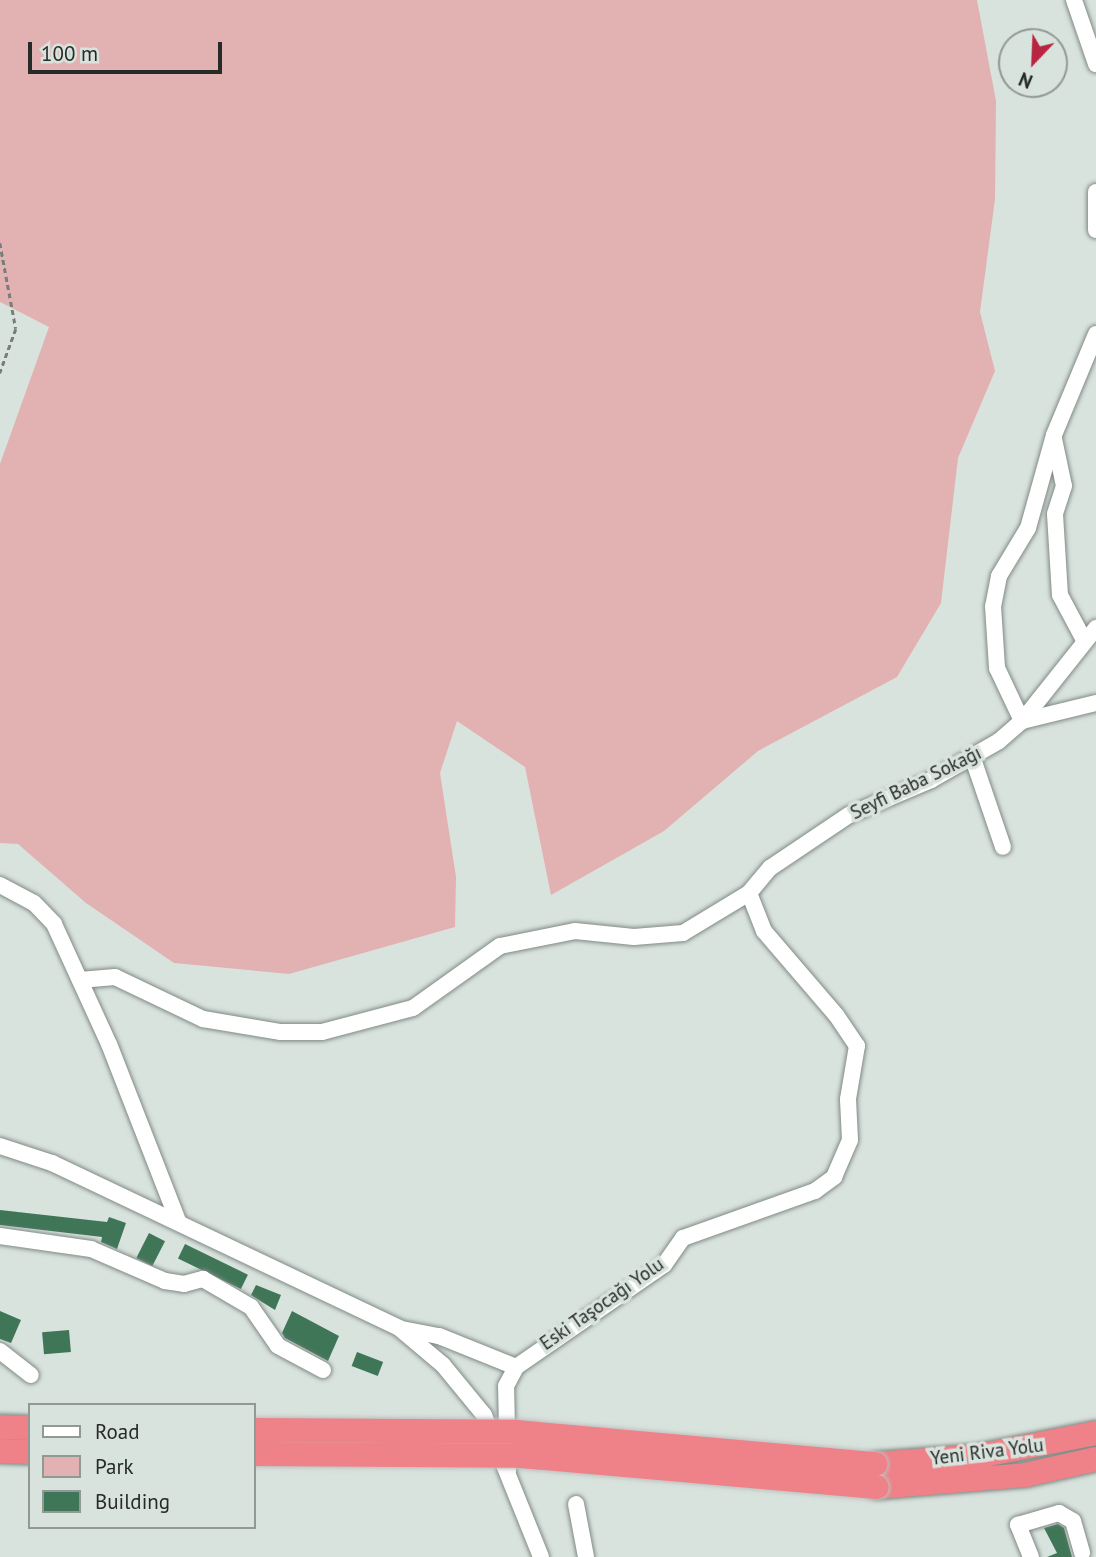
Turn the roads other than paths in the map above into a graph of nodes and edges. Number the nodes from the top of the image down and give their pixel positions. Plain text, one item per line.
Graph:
1 (1074, 0) edge
2 (1096, 60) edge
3 (1096, 192) edge
4 (1096, 230) edge
5 (1096, 334) edge
6 (1054, 435) junction
7 (1090, 634) edge
8 (1096, 703) edge
9 (1022, 721) junction
10 (972, 757) junction
11 (1003, 847) dead end
12 (0, 885) edge
13 (749, 893) junction
14 (80, 980) junction
15 (0, 1146) edge
16 (178, 1222) junction
17 (0, 1236) edge
18 (399, 1328) junction
19 (0, 1351) edge
20 (516, 1367) junction
21 (323, 1370) dead end
22 (31, 1375) dead end
23 (0, 1427) edge
24 (28, 1428) edge
25 (256, 1430) edge
26 (1096, 1433) edge
27 (0, 1451) edge
28 (28, 1452) edge
29 (256, 1454) edge
30 (1096, 1459) edge
31 (508, 1472) junction
32 (877, 1475) junction
33 (576, 1504) dead end
34 (1082, 1553) dead end
35 (541, 1557) edge
36 (586, 1557) edge
37 (1031, 1557) edge

1 - 2 street
3 - 4 street
5 - 6 street
6 - 7 street
6 - 9 street
7 - 9 street, Seyfi Baba Sokağı
8 - 9 street
9 - 10 street, Seyfi Baba Sokağı
10 - 11 street
10 - 13 street, Seyfi Baba Sokağı
12 - 14 street
13 - 14 street, Seyfi Baba Sokağı
13 - 20 street, Eski Taşocağı Yolu
14 - 16 street
15 - 16 street
16 - 18 street
17 - 21 street
18 - 20 street
18 - 31 street
19 - 22 street
20 - 31 street
23 - 24 highway
25 - 32 highway, bridge
26 - 32 highway, Yeni Riva Yolu
27 - 28 highway
29 - 32 highway, bridge
30 - 32 highway, Yeni Riva Yolu
31 - 35 street
33 - 36 street
34 - 37 street

